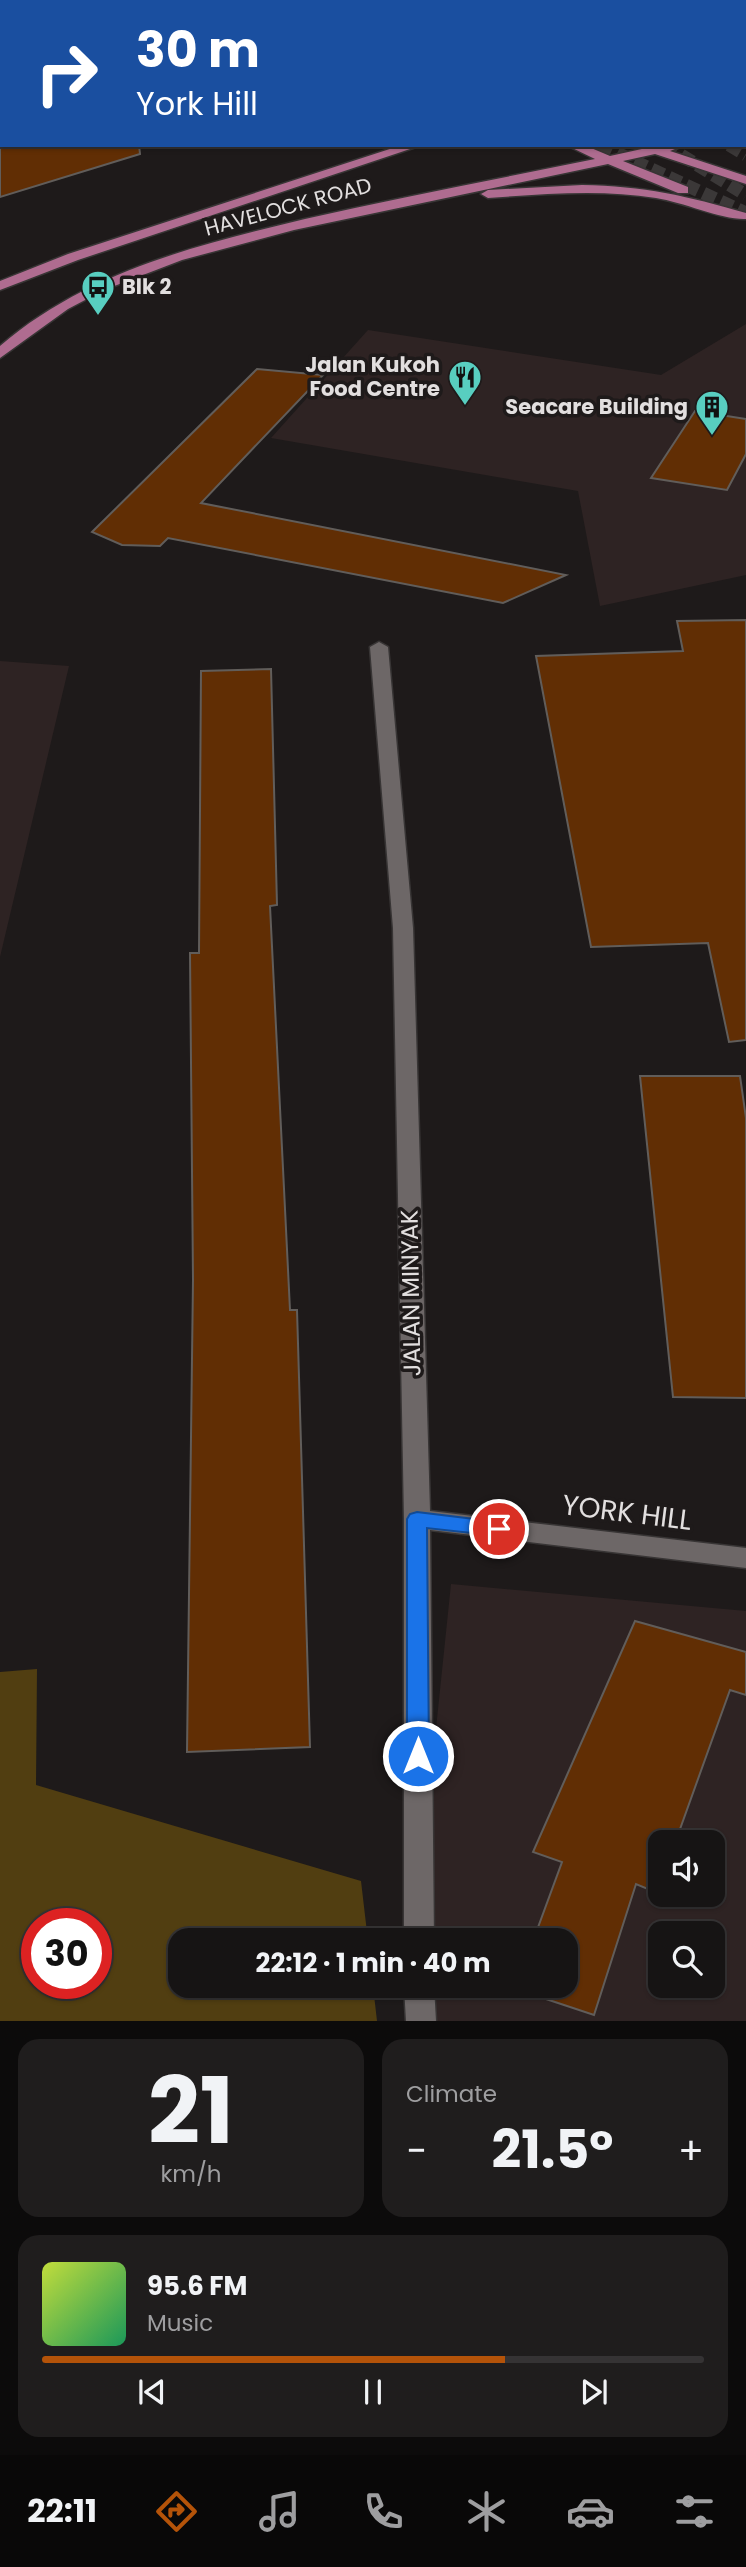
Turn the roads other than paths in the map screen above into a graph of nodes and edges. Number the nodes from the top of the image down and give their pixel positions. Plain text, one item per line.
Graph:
1 (380, 147) edge
2 (410, 147) edge
3 (577, 147) edge
4 (649, 147) edge
5 (671, 147) tunnel mouth
6 (657, 150) junction
7 (608, 160) junction
8 (365, 161) junction
9 (746, 180) edge
10 (398, 200) junction
11 (745, 217) edge
12 (0, 286) edge
13 (0, 354) edge
14 (379, 646) dead end
15 (417, 1519) junction
16 (746, 1558) edge
17 (419, 1928) edge
18 (420, 1998) edge
19 (421, 2021) edge

1 - 8 main road
2 - 8 main road, HAVELOCK ROAD
3 - 7 main road
4 - 6 main road
5 - 6 main road, HAVELOCK ROAD
6 - 7 main road, HAVELOCK ROAD
6 - 9 main road
7 - 10 main road, HAVELOCK ROAD
7 - 11 main road
8 - 12 main road, HAVELOCK ROAD
10 - 11 main road
10 - 13 main road, HAVELOCK ROAD
14 - 15 street, JALAN MINYAK
15 - 16 street, YORK HILL
15 - 17 street, JALAN MINYAK
18 - 19 street

